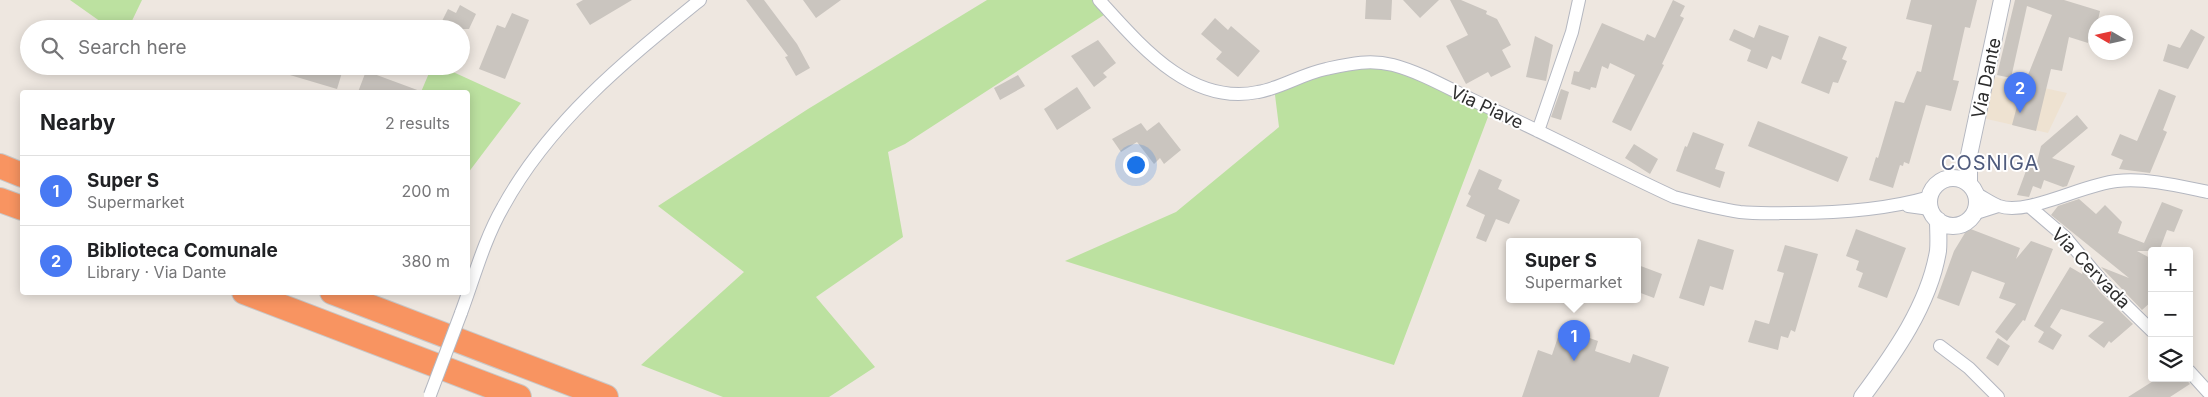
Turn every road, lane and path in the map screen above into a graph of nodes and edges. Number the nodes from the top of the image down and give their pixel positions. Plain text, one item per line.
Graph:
1 (700, 0) edge
2 (1100, 0) edge
3 (1579, 0) edge
4 (2002, 0) edge
5 (1538, 131) junction
6 (1969, 155) junction
7 (0, 166) edge
8 (20, 174) edge
9 (1952, 178) junction
10 (1972, 189) junction
11 (2208, 192) edge
12 (0, 200) edge
13 (1998, 206) junction
14 (2030, 206) junction
15 (20, 207) edge
16 (1933, 209) junction
17 (1973, 214) junction
18 (1960, 224) junction
19 (1938, 249) junction
20 (470, 288) edge
21 (252, 295) edge
22 (340, 295) edge
23 (467, 295) edge
24 (2148, 327) edge
25 (1940, 346) dead end
26 (2193, 376) edge
27 (2208, 392) edge
28 (430, 396) edge
29 (519, 397) edge
30 (606, 397) edge
31 (1862, 397) edge
32 (1998, 397) edge

1 - 20 street, bridge
2 - 5 street, Via Piave
3 - 5 street
4 - 6 street, Via Dante
5 - 16 street, Via Piave
6 - 9 street, Via Dante
6 - 10 street, Via Dante
7 - 8 highway
9 - 10 street
9 - 16 street
10 - 13 street
10 - 17 street
11 - 14 street
12 - 15 highway
13 - 14 street
13 - 17 street
14 - 24 street, Via Cervada
16 - 18 street
16 - 19 street
17 - 18 street
18 - 19 street
19 - 31 street
21 - 29 highway
22 - 30 highway
23 - 28 street, bridge
25 - 32 street
26 - 27 street

